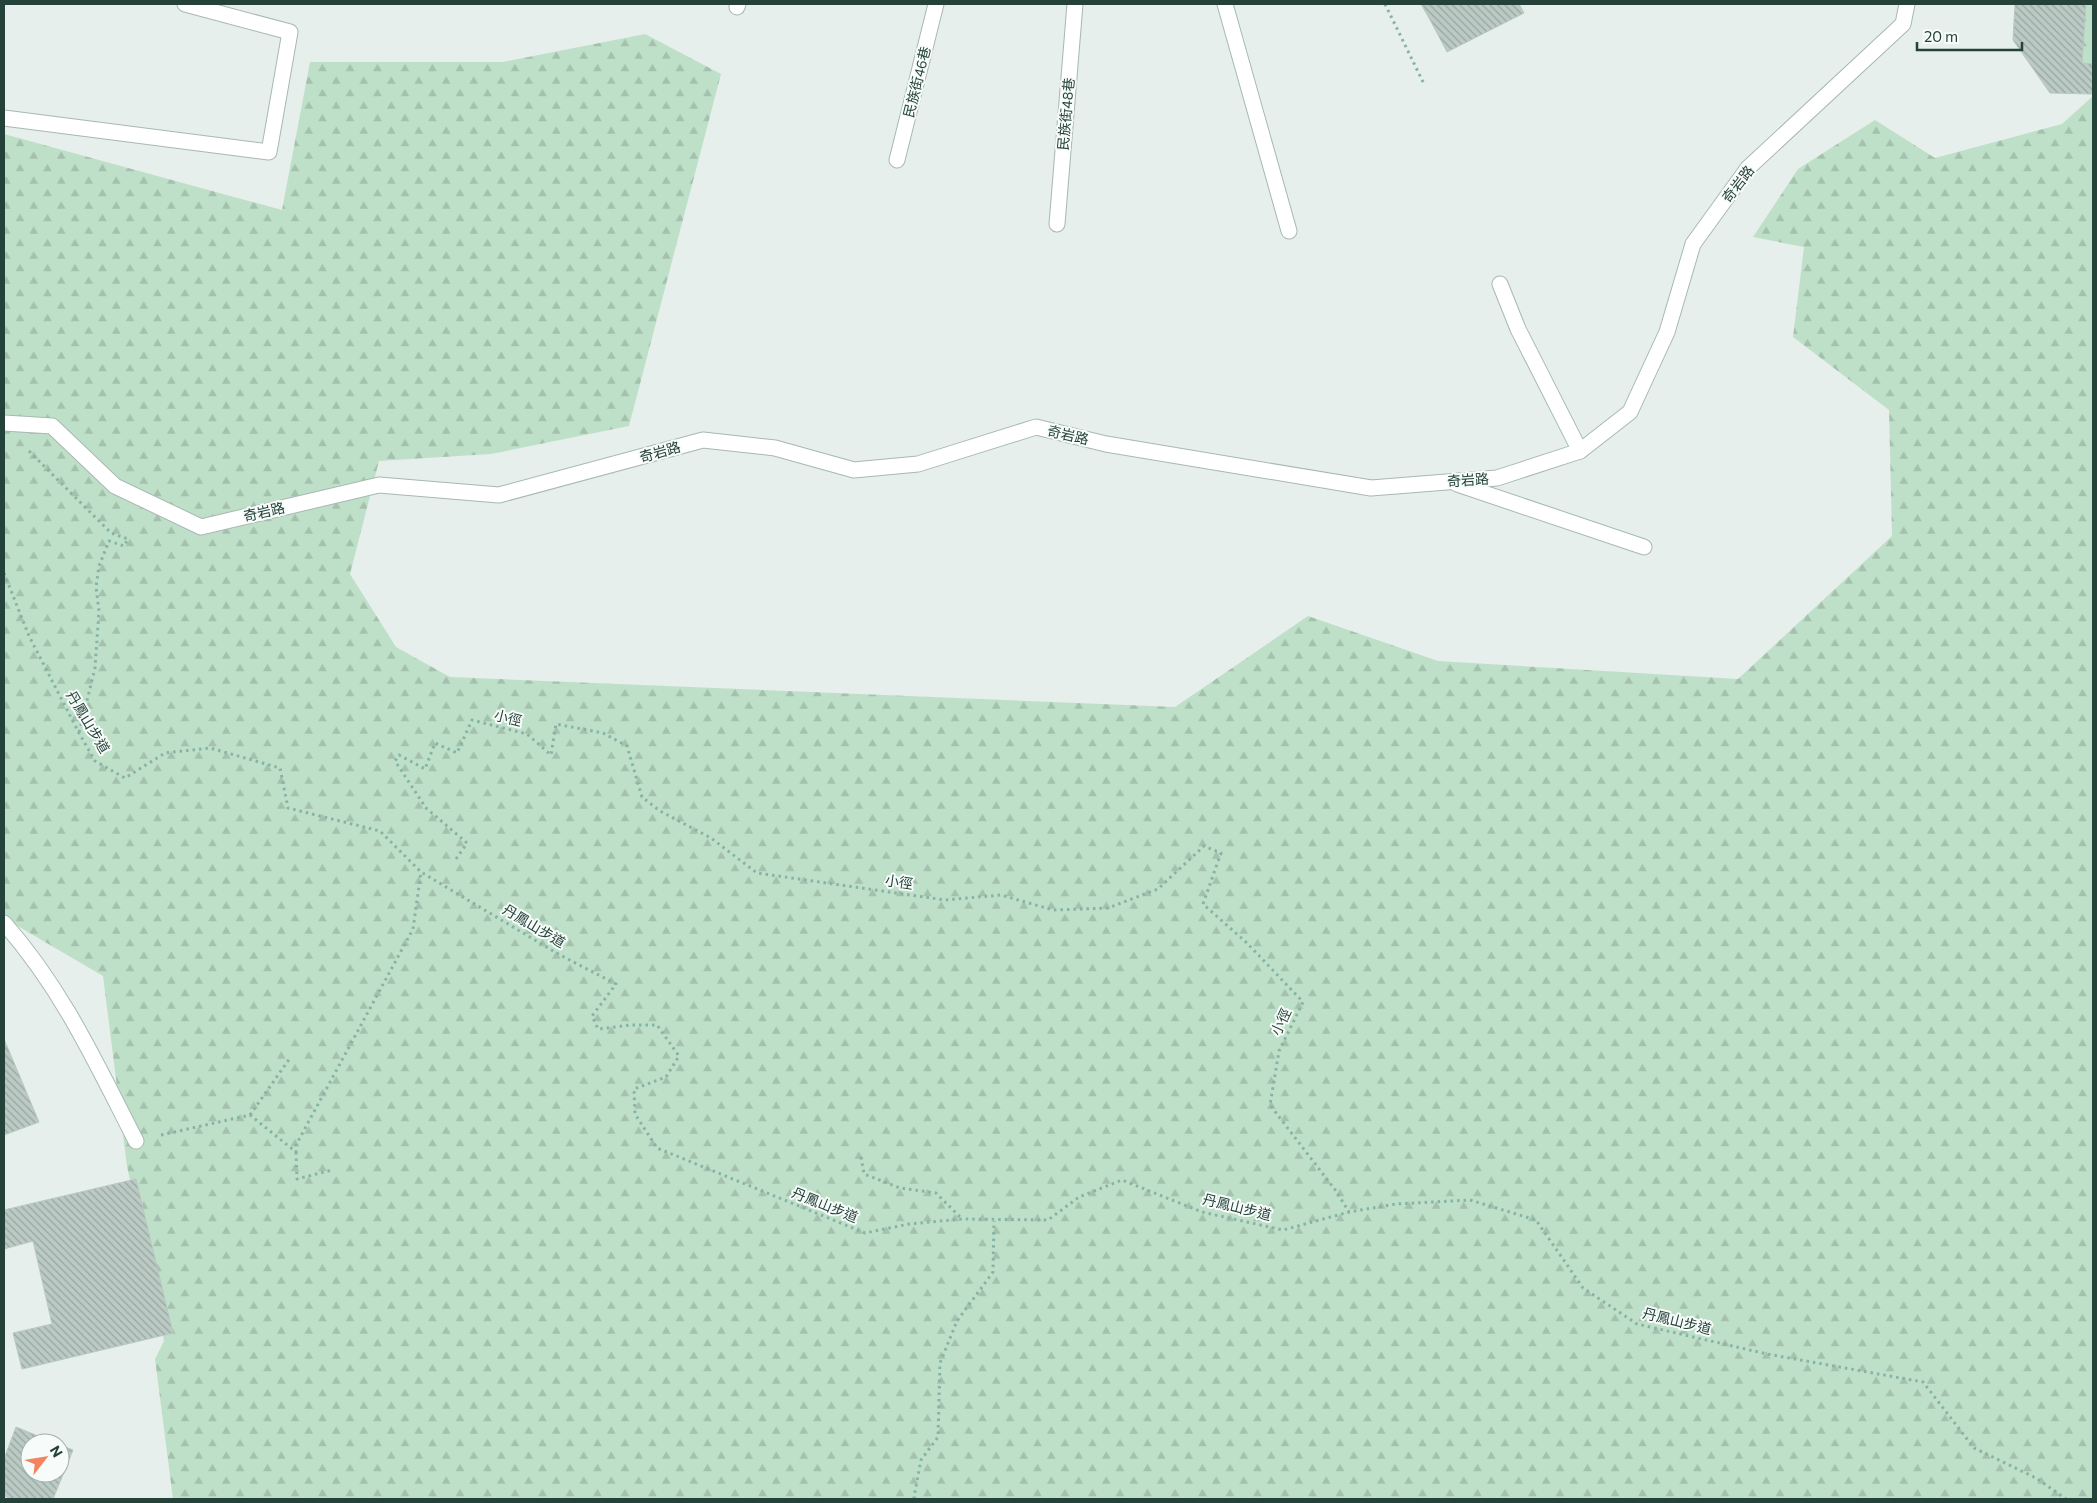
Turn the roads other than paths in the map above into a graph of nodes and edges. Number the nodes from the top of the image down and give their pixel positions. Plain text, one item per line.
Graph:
1 (185, 4) edge
2 (936, 4) edge
3 (1075, 4) edge
4 (1224, 4) edge
5 (1907, 4) edge
6 (4, 118) edge
7 (898, 160) dead end
8 (1057, 224) dead end
9 (1289, 230) dead end
10 (1500, 284) dead end
11 (4, 423) edge
12 (1580, 451) junction
13 (1450, 482) junction
14 (1644, 547) dead end
15 (4, 924) edge
16 (136, 1141) road end

1 - 6 lane
2 - 7 lane, 民族街46巷
3 - 8 lane, 民族街48巷
4 - 9 lane
5 - 12 lane, 奇岩路
10 - 12 lane
11 - 13 lane, 奇岩路
12 - 13 lane, 奇岩路
13 - 14 lane
15 - 16 lane

